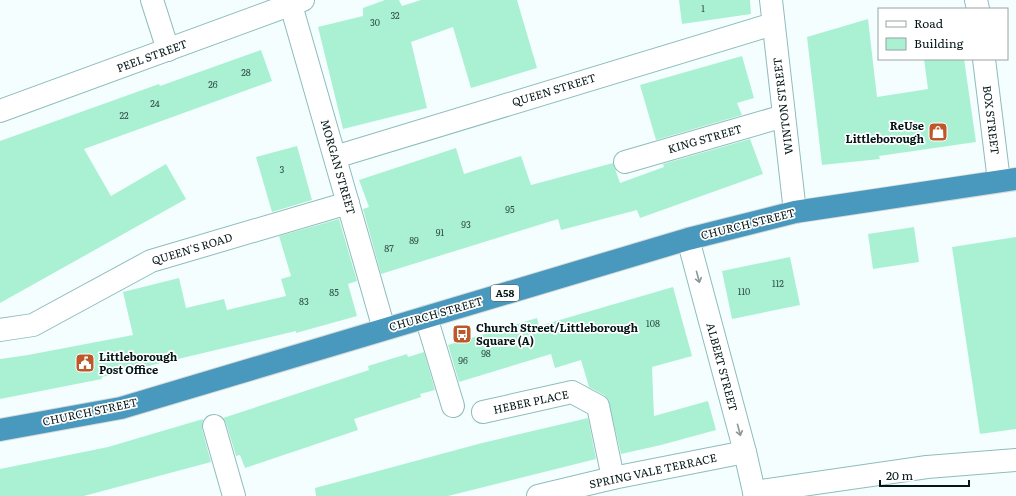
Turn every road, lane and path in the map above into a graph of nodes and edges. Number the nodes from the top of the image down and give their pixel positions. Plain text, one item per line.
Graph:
1 (152, 0) edge
2 (771, 0) edge
3 (297, 2) edge
4 (773, 24) junction
5 (168, 50) junction
6 (984, 60) edge
7 (0, 111) edge
8 (784, 116) junction
9 (335, 157) junction
10 (625, 162) dead end
11 (1008, 180) edge
12 (348, 204) junction
13 (795, 212) junction
14 (688, 239) junction
15 (426, 317) junction
16 (384, 329) junction
17 (0, 330) edge
18 (453, 406) dead end
19 (483, 412) dead end
20 (214, 426) dead end
21 (0, 430) edge
22 (745, 452) junction
23 (1016, 460) edge
24 (613, 478) junction
25 (754, 494) edge
26 (234, 496) edge
27 (538, 496) edge

1 - 5 street
2 - 4 street, WINTON STREET
3 - 5 street, PEEL STREET
3 - 9 street, MORGAN STREET
4 - 8 street, WINTON STREET
4 - 9 street, QUEEN STREET
5 - 7 street, PEEL STREET
6 - 11 street, BOX STREET
8 - 10 street, KING STREET
8 - 13 street, WINTON STREET
9 - 12 street, MORGAN STREET
11 - 13 highway, CHURCH STREET / A58
12 - 16 street, MORGAN STREET
12 - 17 street, QUEEN'S ROAD
13 - 14 highway, CHURCH STREET / A58
14 - 15 highway, CHURCH STREET / A58
14 -> 22 street, ALBERT STREET
15 - 16 highway, CHURCH STREET / A58
15 - 18 street
16 - 21 highway, CHURCH STREET / A58
19 - 24 street, HEBER PLACE
20 - 26 street
22 - 24 street, SPRING VALE TERRACE
22 - 25 street, ALBERT STREET
23 - 25 street
24 - 27 street, SPRING VALE TERRACE

